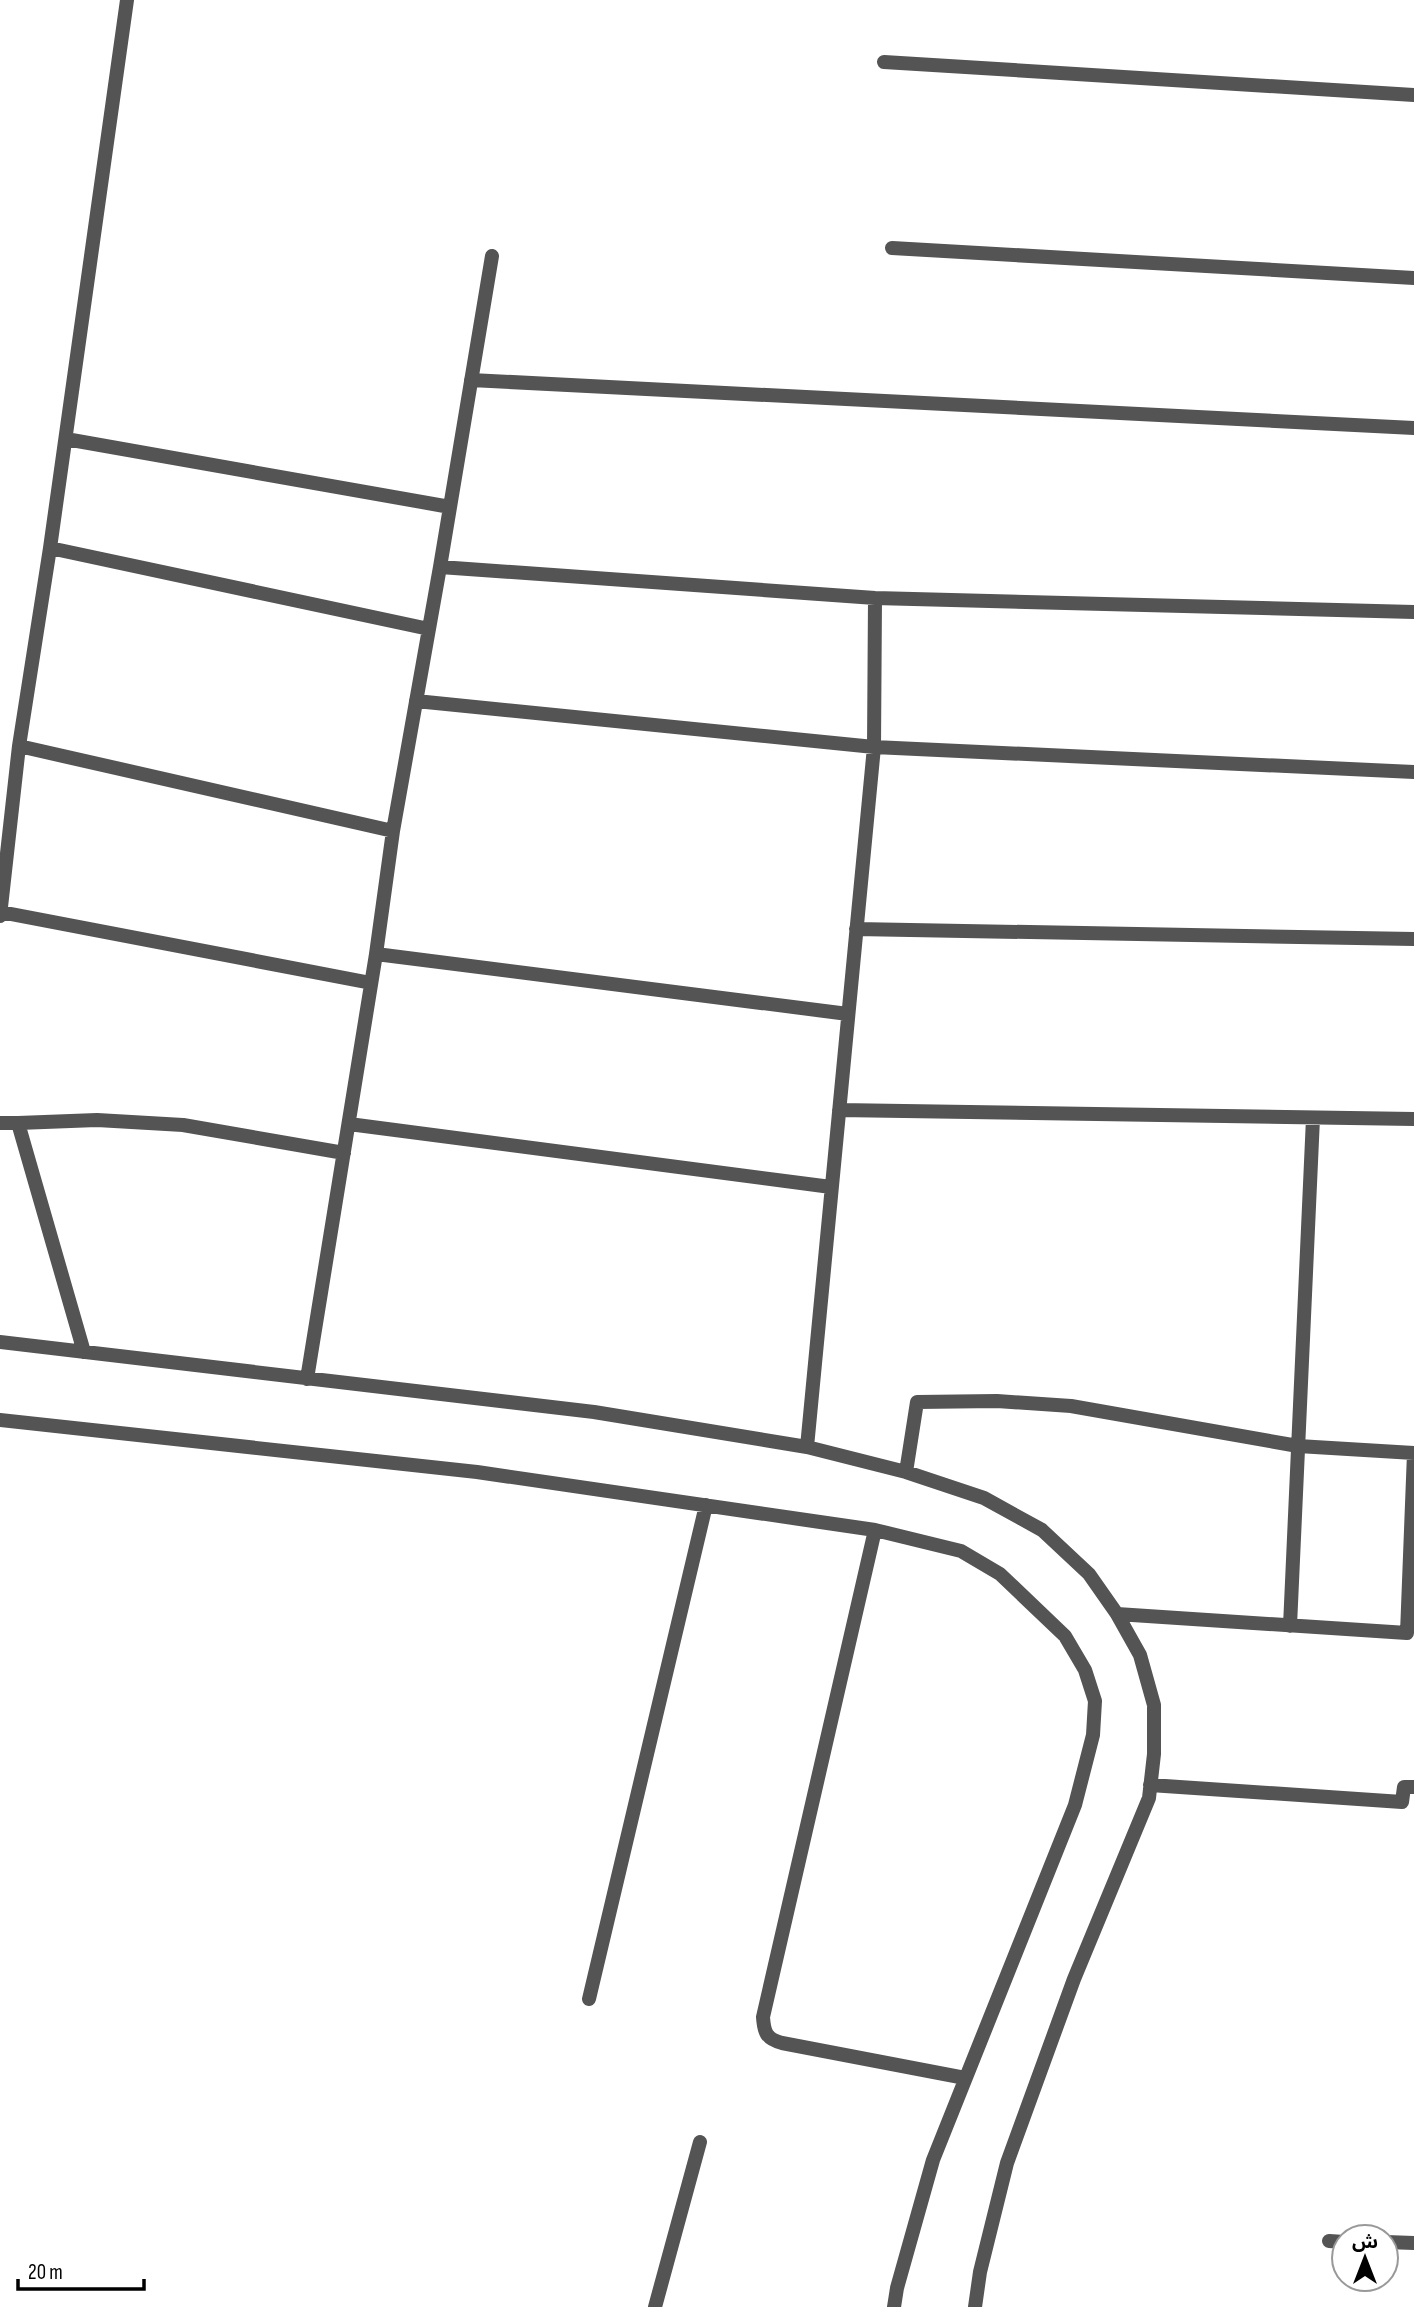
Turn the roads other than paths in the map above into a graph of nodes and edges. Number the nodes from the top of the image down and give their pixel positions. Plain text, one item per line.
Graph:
1 (127, 0) edge
2 (884, 62) dead end
3 (1414, 95) edge
4 (892, 248) dead end
5 (492, 256) dead end
6 (1414, 278) edge
7 (471, 380) junction
8 (1414, 428) edge
9 (65, 439) junction
10 (450, 507) junction
11 (50, 548) junction
12 (440, 567) junction
13 (875, 598) junction
14 (1414, 612) edge
15 (429, 629) junction
16 (416, 701) junction
17 (19, 746) junction
18 (874, 747) junction
19 (1414, 772) edge
20 (393, 831) junction
21 (0, 914) edge
22 (856, 929) junction
23 (1414, 939) edge
24 (376, 954) junction
25 (371, 983) junction
26 (848, 1014) junction
27 (839, 1110) junction
28 (1313, 1118) junction
29 (1414, 1119) edge
30 (0, 1122) edge
31 (18, 1122) junction
32 (349, 1124) junction
33 (344, 1153) junction
34 (831, 1187) junction
35 (0, 1342) edge
36 (84, 1352) junction
37 (307, 1379) junction
38 (0, 1420) edge
39 (1297, 1446) junction
40 (807, 1447) junction
41 (906, 1472) junction
42 (706, 1506) junction
43 (875, 1530) junction
44 (1117, 1614) junction
45 (1290, 1626) junction
46 (1150, 1785) junction
47 (1414, 1787) edge
48 (589, 1999) dead end
49 (965, 2078) junction
50 (700, 2142) dead end
51 (655, 2307) edge
52 (894, 2307) edge
53 (975, 2307) edge

1 - 9 street
2 - 3 street
4 - 6 street
5 - 7 street
7 - 8 street
7 - 10 street
9 - 10 street
9 - 11 street
10 - 12 street
11 - 15 street
11 - 17 street
12 - 13 street
12 - 15 street
13 - 14 street
13 - 18 street
15 - 16 street
16 - 18 street
16 - 20 street
17 - 20 street
17 - 21 street
18 - 19 street
18 - 22 street
20 - 24 street
21 - 25 street
22 - 23 street
22 - 26 street
24 - 25 street
24 - 26 street
25 - 32 street
26 - 27 street
27 - 28 street
27 - 34 street
28 - 29 street
28 - 39 street
30 - 31 street
31 - 33 street
31 - 36 street
32 - 33 street
32 - 34 street
33 - 37 street
34 - 40 street
35 - 36 street
36 - 37 street
37 - 40 street
38 - 42 street
39 - 41 street
39 - 45 street
39 - 45 street
40 - 41 street
41 - 44 street
42 - 43 street
42 - 48 street
43 - 49 street
43 - 49 street
44 - 45 street
44 - 46 street
46 - 47 street
46 - 53 street
49 - 52 street
50 - 51 street

